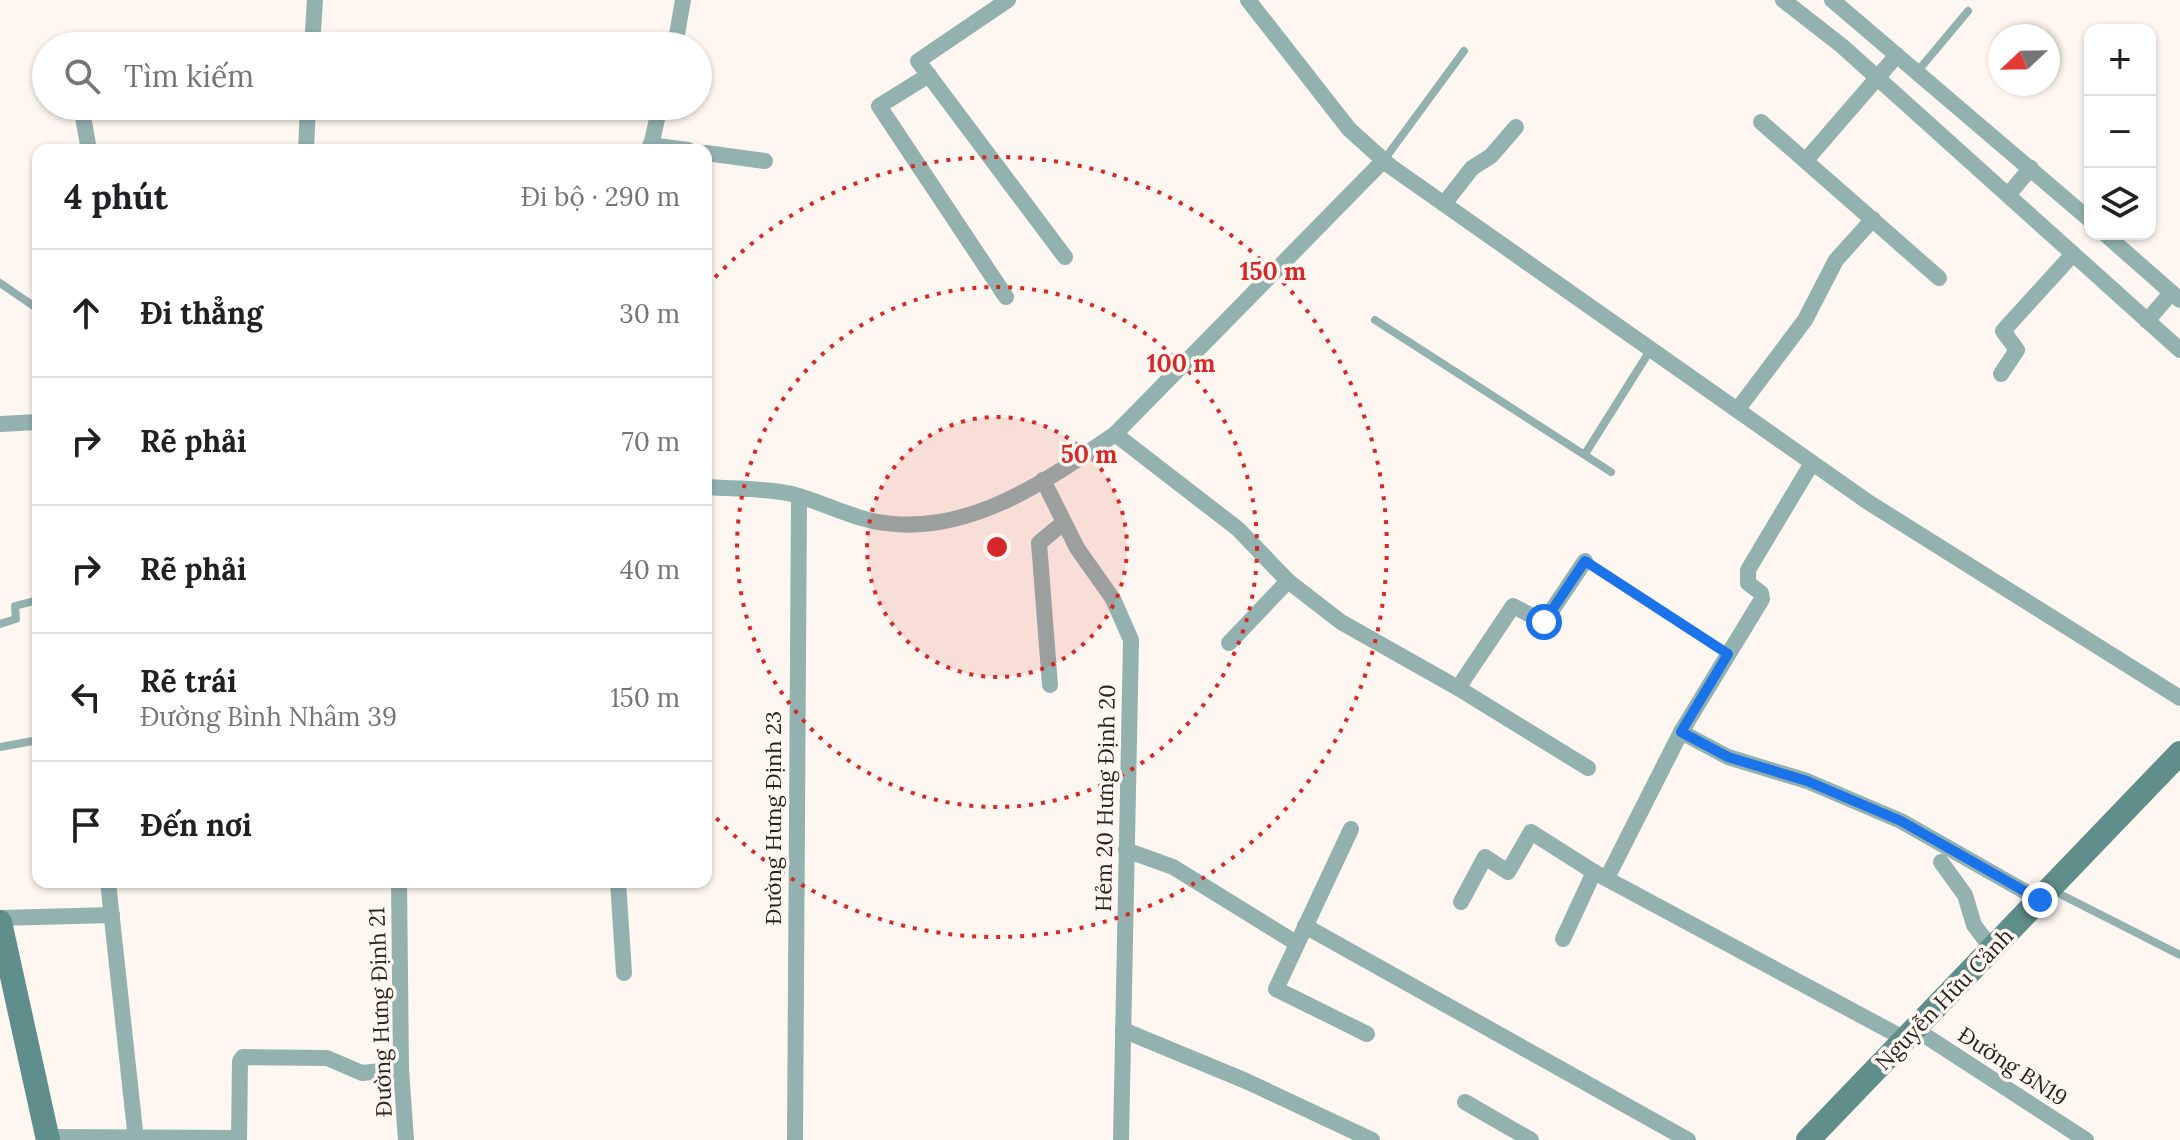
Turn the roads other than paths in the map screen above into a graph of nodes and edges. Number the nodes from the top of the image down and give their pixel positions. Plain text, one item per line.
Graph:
1 (315, 0) edge
2 (683, 0) edge
3 (1008, 0) edge
4 (1248, 0) edge
5 (1783, 0) edge
6 (1832, 0) edge
7 (1968, 11) dead end
8 (313, 32) edge
9 (677, 32) edge
10 (1464, 51) dead end
11 (1897, 55) junction
12 (1917, 72) junction
13 (929, 75) junction
14 (1878, 78) junction
15 (84, 120) edge
16 (307, 120) edge
17 (657, 120) edge
18 (1761, 122) dead end
19 (1516, 127) dead end
20 (88, 144) edge
21 (306, 144) edge
22 (651, 144) edge
23 (712, 154) edge
24 (1807, 159) junction
25 (765, 161) dead end
26 (1383, 161) junction
27 (2031, 168) junction
28 (2008, 195) junction
29 (1444, 204) junction
30 (2084, 215) edge
31 (1873, 219) junction
32 (2112, 240) edge
33 (2073, 254) junction
34 (1065, 257) dead end
35 (1939, 278) dead end
36 (0, 283) edge
37 (2176, 296) edge
38 (1006, 297) dead end
39 (32, 305) edge
40 (1375, 320) dead end
41 (2147, 321) junction
42 (1652, 349) junction
43 (2180, 350) edge
44 (2001, 374) dead end
45 (1738, 409) junction
46 (32, 422) edge
47 (0, 424) edge
48 (1115, 434) junction
49 (1585, 454) junction
50 (1812, 463) junction
51 (1611, 472) dead end
52 (1043, 480) junction
53 (712, 488) edge
54 (799, 497) junction
55 (1063, 523) junction
56 (1585, 561) joint
57 (1288, 581) junction
58 (32, 602) edge
59 (0, 624) edge
60 (1229, 643) dead end
61 (1728, 654) junction
62 (1050, 685) dead end
63 (1458, 688) junction
64 (2180, 698) edge
65 (1681, 732) junction
66 (32, 741) edge
67 (0, 747) edge
68 (2180, 753) edge
69 (1588, 768) dead end
70 (1351, 829) dead end
71 (1126, 850) junction
72 (1941, 862) dead end
73 (1601, 875) junction
74 (109, 888) edge
75 (399, 888) edge
76 (618, 888) edge
77 (2045, 894) junction
78 (1461, 902) dead end
79 (112, 915) junction
80 (0, 920) edge
81 (1305, 926) junction
82 (1563, 939) dead end
83 (1296, 943) junction
84 (1992, 949) junction
85 (2180, 955) edge
86 (624, 973) dead end
87 (1123, 1030) junction
88 (1367, 1034) dead end
89 (1910, 1034) junction
90 (401, 1069) junction
91 (1465, 1102) dead end
92 (1668, 1135) edge
93 (48, 1139) edge
94 (239, 1139) edge
95 (136, 1140) edge
96 (406, 1140) edge
97 (795, 1140) edge
98 (1121, 1140) edge
99 (1372, 1140) edge
100 (1531, 1140) edge
101 (1688, 1140) edge
102 (1808, 1140) edge
103 (2086, 1140) edge

1 - 8 street
2 - 9 street
3 - 13 street
4 - 26 street
5 - 14 street
6 - 11 street
7 - 12 lane
10 - 26 lane
11 - 12 street
11 - 14 street
12 - 27 street
13 - 34 street
13 - 38 street
14 - 24 street
14 - 28 street
15 - 20 street
16 - 21 street
17 - 22 street
18 - 24 street
19 - 29 street
23 - 25 street
24 - 31 street
26 - 29 street
26 - 48 street
27 - 28 street
27 - 30 street
28 - 33 street
29 - 42 street
31 - 35 street
31 - 45 street
32 - 37 street
33 - 41 street
33 - 44 street
36 - 39 lane
37 - 41 street
40 - 49 lane
41 - 43 street
42 - 45 street
42 - 49 lane
45 - 50 street
46 - 47 street
48 - 52 street
48 - 57 street
49 - 51 lane
50 - 61 street
50 - 64 street
52 - 54 street
52 - 55 street, Hẻm 20 Hưng Định 20
53 - 54 street
54 - 97 street, Đường Hưng Định 23
55 - 62 street
55 - 71 street, Hẻm 20 Hưng Định 20
56 - 61 lane
56 - 63 street
57 - 60 street
57 - 63 street
58 - 59 lane
61 - 65 street
63 - 69 street
65 - 73 street
65 - 77 street
66 - 67 lane
68 - 77 street, Nguyễn Hữu Cảnh
70 - 81 street
71 - 83 street
71 - 87 street, Hẻm 20 Hưng Định 20
72 - 84 street
73 - 78 street, Đường BN19
73 - 82 street
73 - 89 street, Đường BN19
74 - 79 street
75 - 90 street, Đường Hưng Định 21
76 - 86 street
77 - 84 street, Nguyễn Hữu Cảnh
77 - 85 lane
79 - 80 street
79 - 95 street
80 - 93 street
81 - 83 street
81 - 92 street
83 - 88 street
84 - 89 street, Nguyễn Hữu Cảnh
87 - 98 street, Hẻm 20 Hưng Định 20
87 - 99 street
89 - 102 street, Nguyễn Hữu Cảnh
89 - 103 street, Đường BN19
90 - 94 street
90 - 96 street, Đường Hưng Định 21
91 - 100 street
92 - 101 street
93 - 95 street
94 - 95 street

